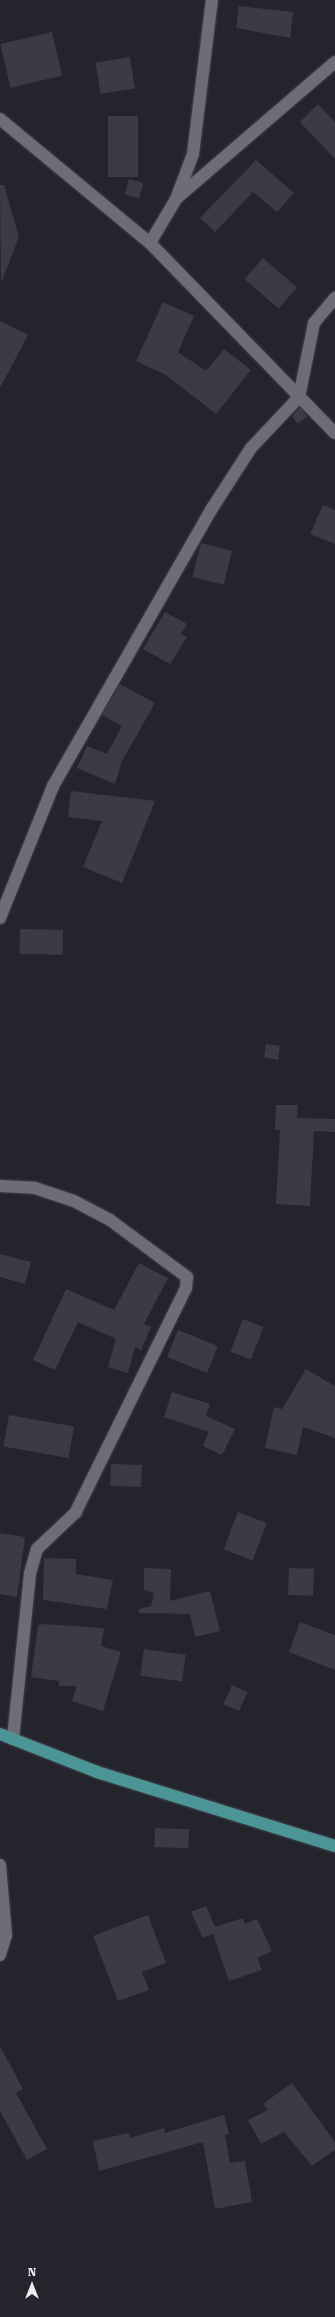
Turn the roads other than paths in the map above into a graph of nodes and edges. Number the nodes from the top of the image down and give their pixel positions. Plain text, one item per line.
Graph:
1 (212, 0) edge
2 (335, 62) edge
3 (0, 119) edge
4 (176, 199) junction
5 (150, 243) junction
6 (335, 298) edge
7 (299, 396) junction
8 (335, 433) edge
9 (0, 918) edge
10 (0, 1186) edge
11 (0, 1734) edge
12 (13, 1739) junction
13 (335, 1846) edge
14 (0, 1865) edge
15 (0, 1954) edge

1 - 4 street
2 - 4 street
3 - 5 street
4 - 5 street
5 - 7 street
6 - 7 street
7 - 8 street
7 - 9 street
10 - 12 street
11 - 12 main road
12 - 13 main road
14 - 15 street

